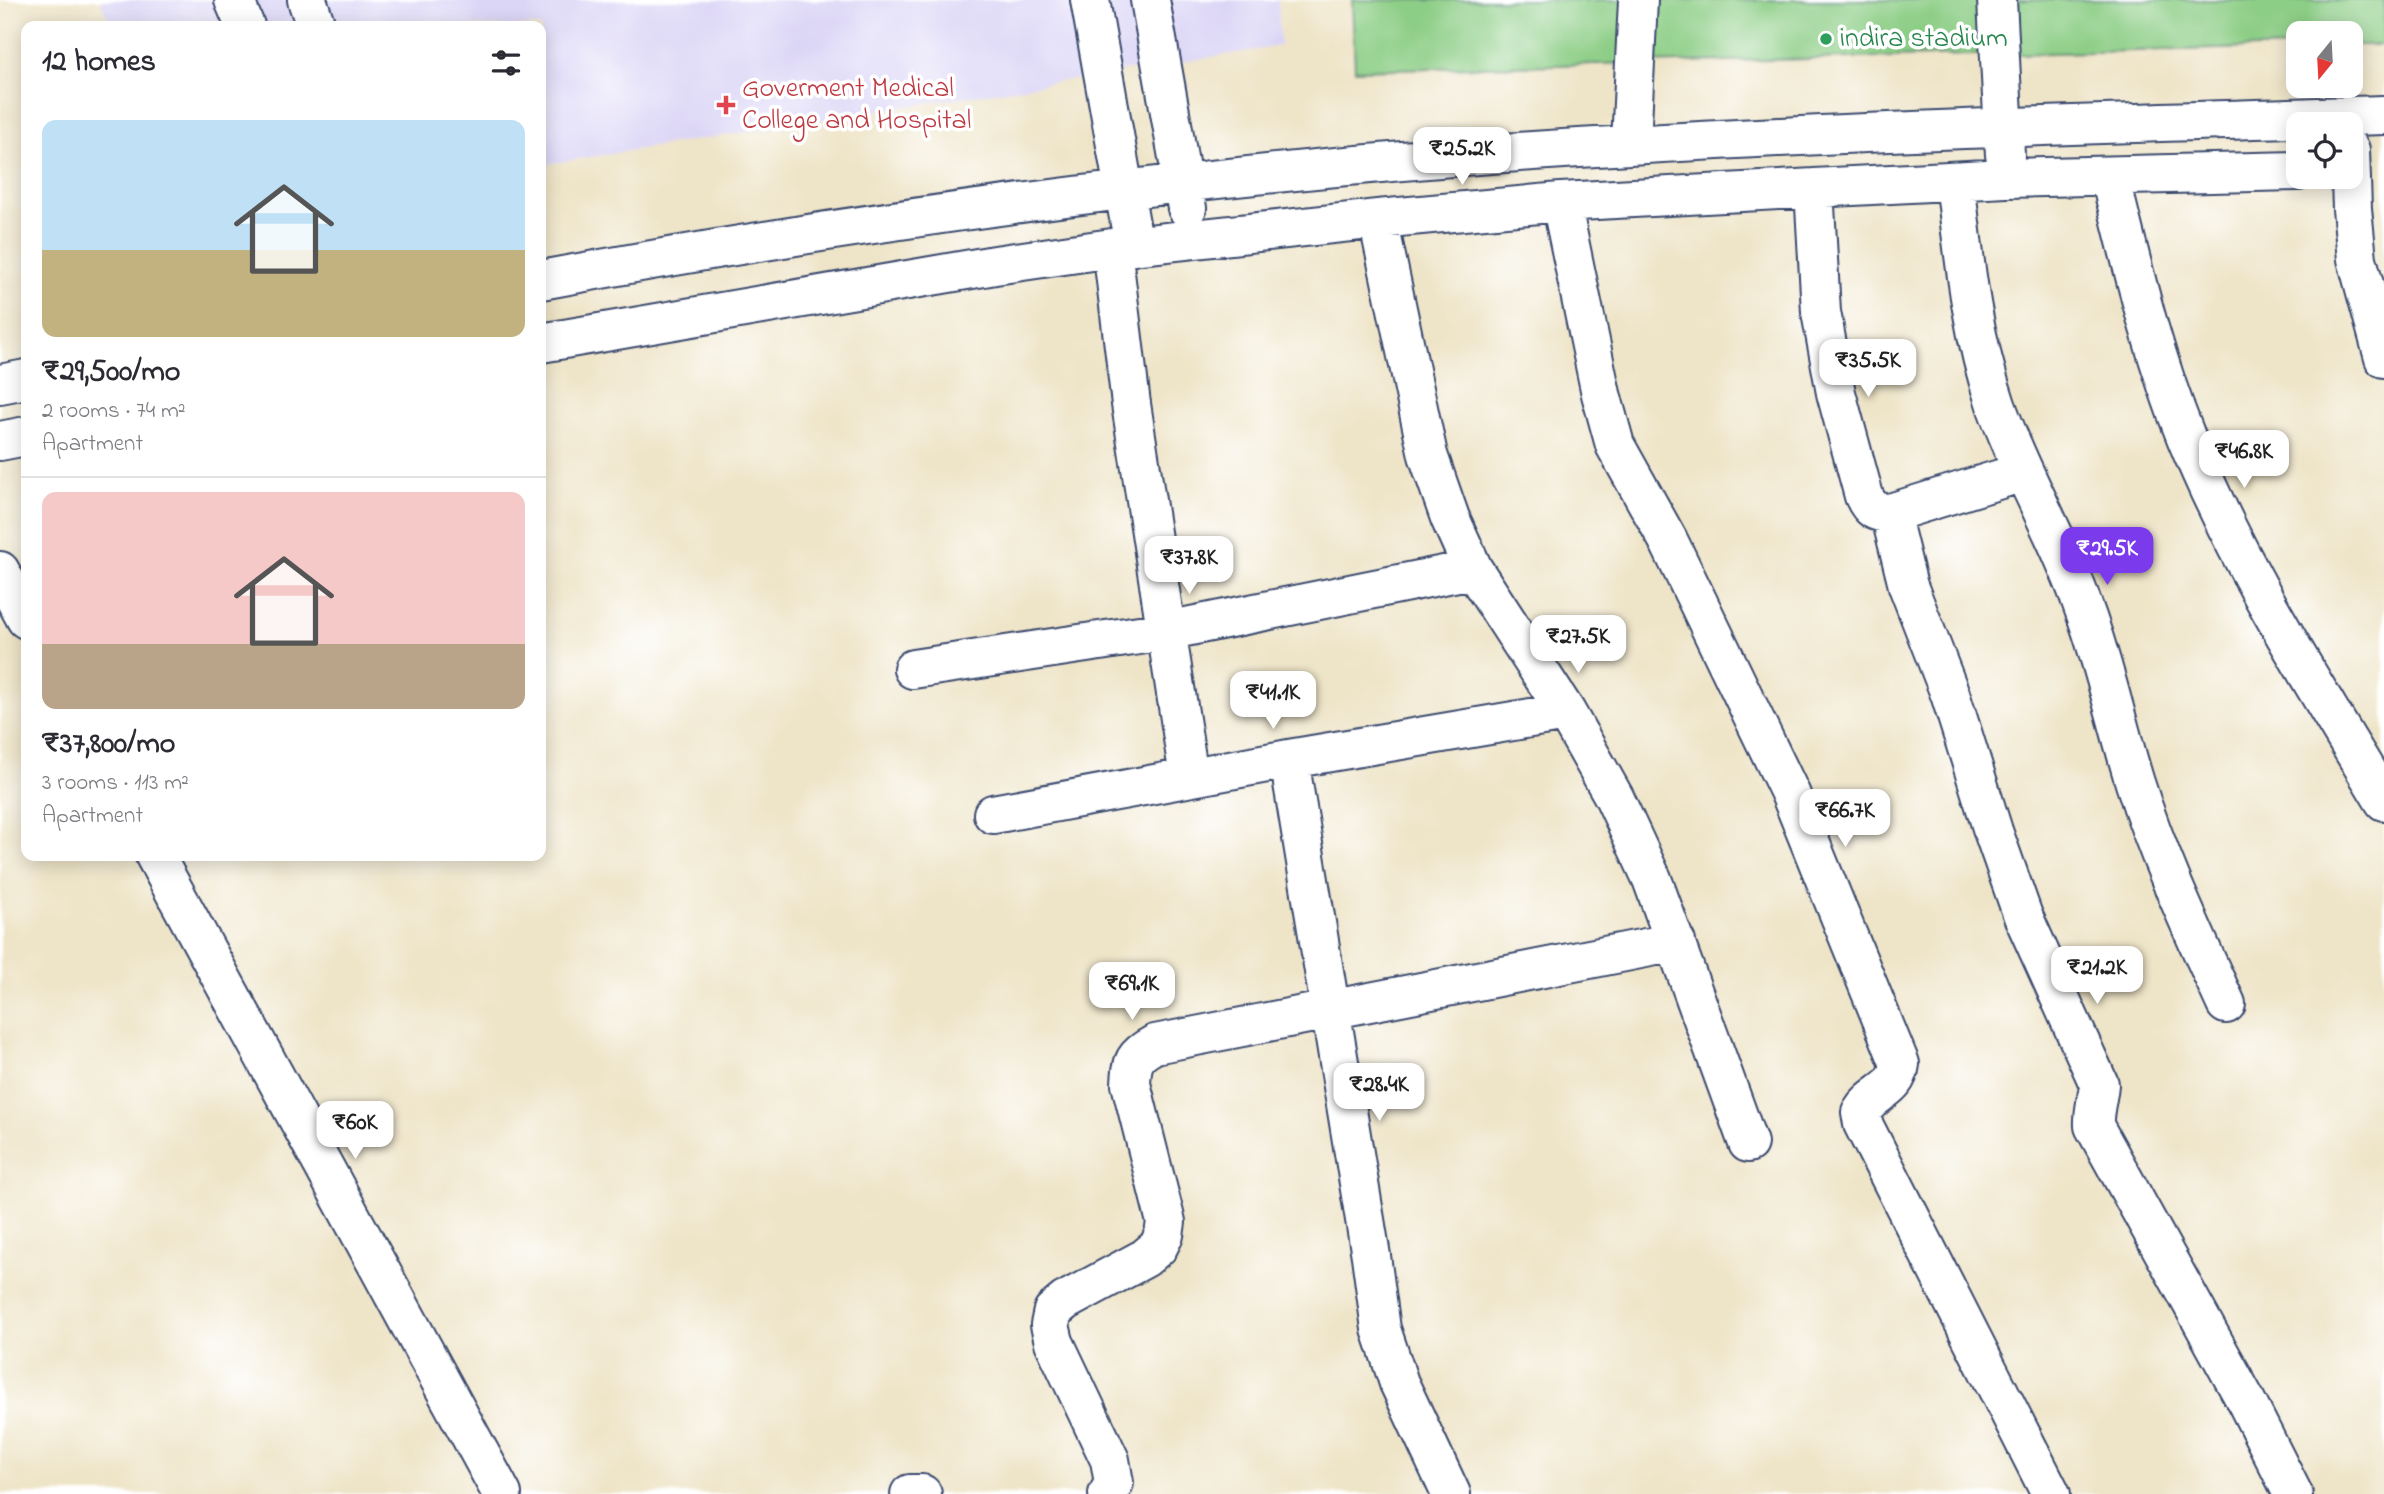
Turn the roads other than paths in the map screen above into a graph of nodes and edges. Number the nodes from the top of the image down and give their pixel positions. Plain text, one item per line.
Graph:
1 (234, 0) edge
2 (307, 0) edge
3 (1090, 0) edge
4 (1150, 0) edge
5 (1638, 0) edge
6 (1997, 0) edge
7 (243, 21) edge
8 (314, 21) edge
9 (2286, 127) edge
10 (2002, 129) junction
11 (1631, 144) junction
12 (2384, 169) edge
13 (2363, 170) edge
14 (2286, 171) edge
15 (2110, 177) junction
16 (2007, 178) junction
17 (1955, 181) junction
18 (1183, 184) junction
19 (1814, 188) junction
20 (2351, 189) edge
21 (1125, 191) junction
22 (1560, 202) junction
23 (1378, 219) junction
24 (1192, 239) junction
25 (1123, 247) junction
26 (546, 278) edge
27 (546, 343) edge
28 (2384, 358) edge
29 (21, 380) edge
30 (0, 384) edge
31 (21, 437) edge
32 (0, 441) edge
33 (2024, 472) junction
34 (1890, 513) junction
35 (1473, 569) junction
36 (0, 571) edge
37 (21, 610) edge
38 (1166, 631) junction
39 (912, 669) dead end
40 (1566, 712) junction
41 (1289, 759) junction
42 (1189, 777) junction
43 (2384, 801) edge
44 (993, 814) dead end
45 (158, 861) edge
46 (1676, 942) junction
47 (2226, 1004) dead end
48 (1330, 1010) junction
49 (1748, 1143) dead end
50 (502, 1494) edge
51 (910, 1494) edge
52 (922, 1494) edge
53 (1108, 1494) edge
54 (1451, 1494) edge
55 (2051, 1494) edge
56 (2293, 1494) edge

1 - 7 street
2 - 8 street
3 - 21 street
4 - 18 street
5 - 11 street
6 - 10 street
9 - 10 street
10 - 11 street
10 - 16 street
11 - 18 street
12 - 13 street
14 - 15 street
15 - 16 street
15 - 43 street
16 - 17 street
17 - 19 street
17 - 33 street
18 - 21 street
18 - 24 street
19 - 22 street
19 - 34 street
20 - 28 street
21 - 25 street
21 - 26 street
22 - 23 street
22 - 55 street
23 - 24 street
23 - 35 street
24 - 25 street
25 - 27 street
25 - 38 street
29 - 30 street
31 - 32 street
33 - 34 street
33 - 47 street
34 - 56 street
35 - 38 street
35 - 40 street
36 - 37 street
38 - 39 street
38 - 42 street
40 - 41 street
40 - 46 street
41 - 42 street
41 - 48 street
42 - 44 street
45 - 50 street
46 - 48 street
46 - 49 street
48 - 53 street
48 - 54 street
51 - 52 street

